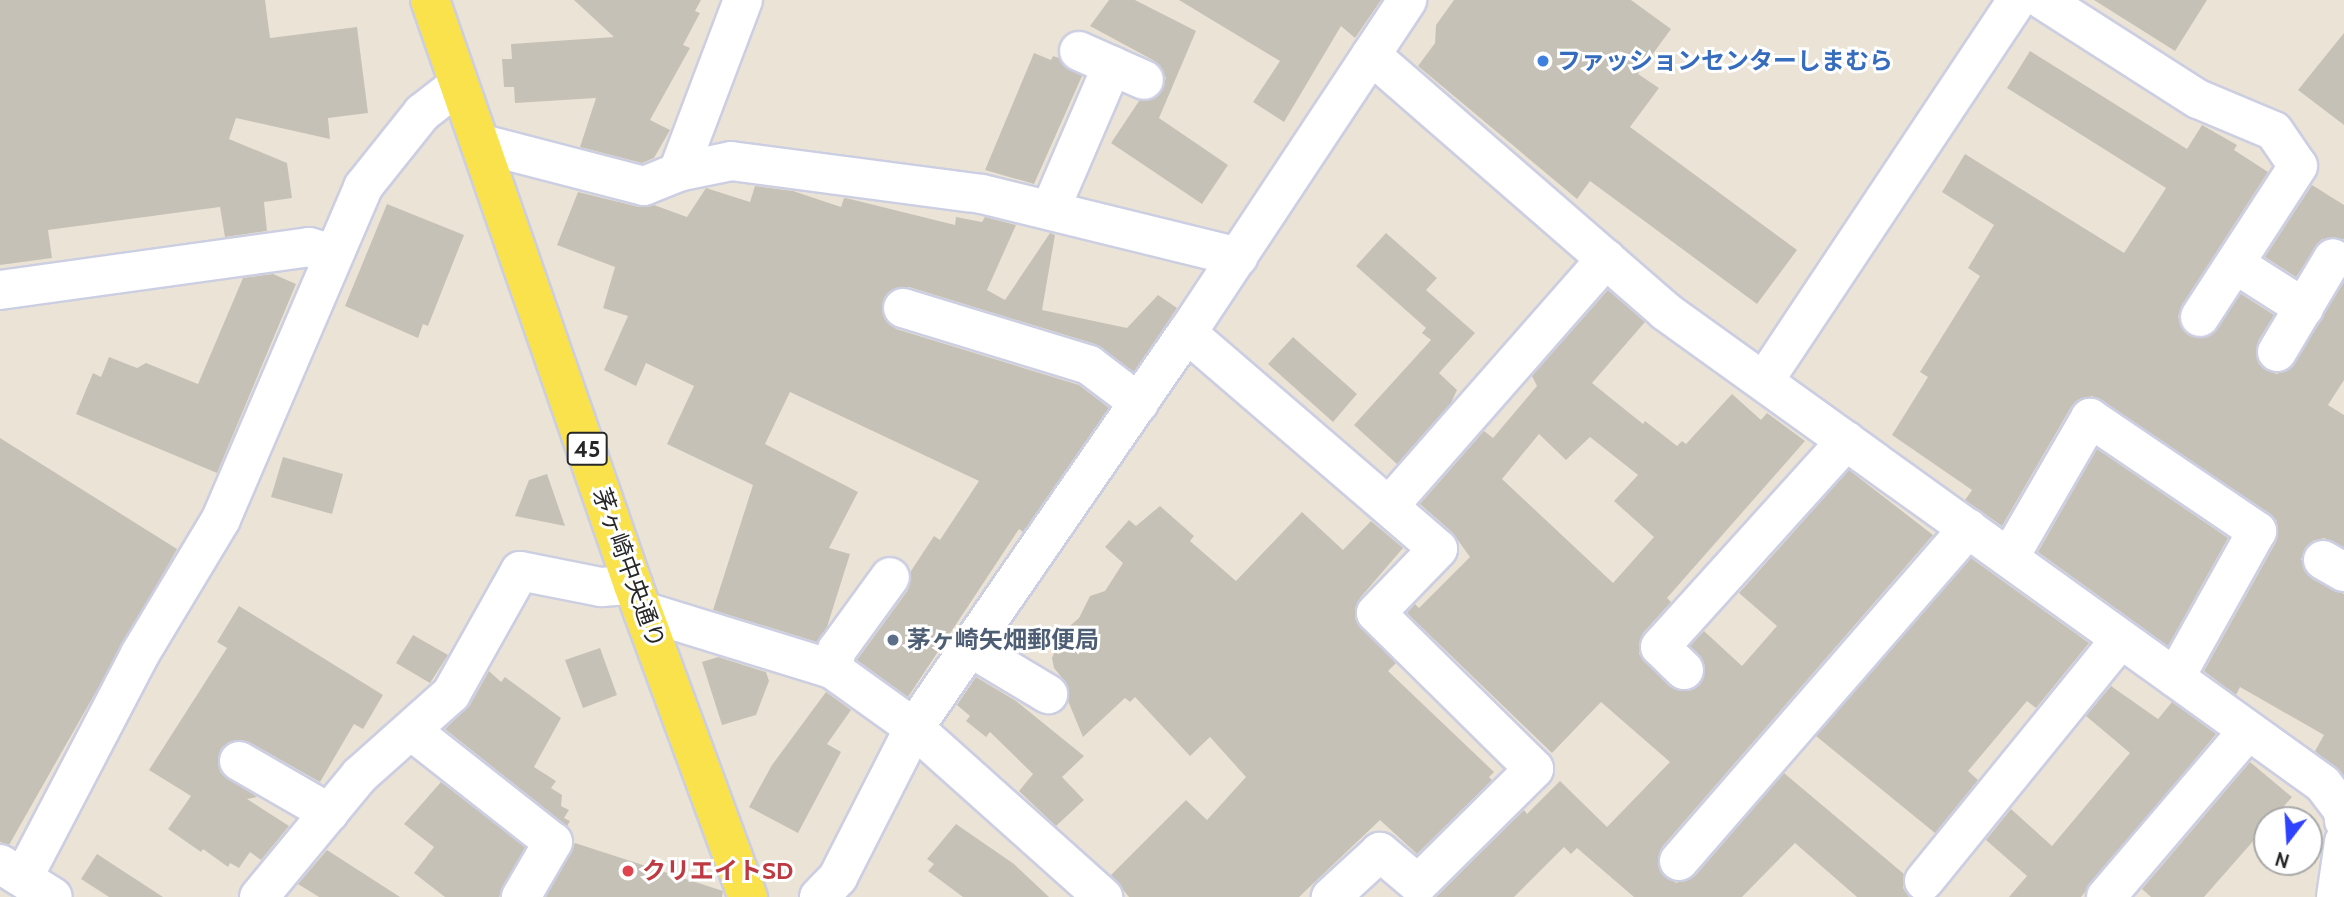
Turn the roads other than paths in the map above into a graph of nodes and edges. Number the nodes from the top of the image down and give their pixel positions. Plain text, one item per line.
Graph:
1 (430, 0) edge
2 (743, 0) edge
3 (1407, 0) edge
4 (2017, 0) edge
5 (2043, 0) edge
6 (1371, 55) junction
7 (1112, 66) dead end
8 (458, 85) junction
9 (482, 144) junction
10 (678, 172) junction
11 (1050, 210) junction
12 (332, 254) junction
13 (1238, 257) junction
14 (2333, 258) dead end
15 (1606, 259) junction
16 (2235, 264) junction
17 (0, 290) edge
18 (902, 308) dead end
19 (2304, 308) junction
20 (2200, 317) dead end
21 (1187, 333) junction
22 (2277, 352) dead end
23 (1764, 381) junction
24 (1139, 403) junction
25 (1846, 441) junction
26 (1389, 506) junction
27 (1968, 528) junction
28 (2009, 558) junction
29 (890, 577) dead end
30 (638, 598) junction
31 (2121, 639) junction
32 (971, 648) junction
33 (832, 669) junction
34 (1684, 670) dead end
35 (2175, 678) junction
36 (1048, 694) dead end
37 (914, 728) junction
38 (2248, 731) junction
39 (413, 732) junction
40 (239, 761) dead end
41 (329, 813) junction
42 (2344, 821) edge
43 (1679, 862) dead end
44 (25, 880) edge
45 (1924, 881) dead end
46 (2339, 895) edge
47 (259, 897) edge
48 (521, 897) edge
49 (748, 897) edge
50 (819, 897) edge
51 (1103, 897) edge
52 (1331, 897) edge
53 (2106, 897) edge

1 - 8 main road, 茅ヶ崎中央通り / 45
2 - 10 street
3 - 6 street
4 - 23 street
5 - 16 street
6 - 13 street
6 - 15 street
7 - 11 street
8 - 9 main road, 茅ヶ崎中央通り / 45
8 - 12 street
9 - 10 street
9 - 30 main road, 茅ヶ崎中央通り / 45
10 - 11 street
11 - 13 street
12 - 17 street
12 - 44 street
13 - 21 street
14 - 19 street
15 - 23 street
15 - 26 street
16 - 19 street
16 - 20 street
18 - 24 street
19 - 22 street
21 - 24 street
21 - 26 street
23 - 25 street
24 - 32 street
25 - 27 street
25 - 34 street
26 - 52 street
27 - 28 street
27 - 43 street
28 - 31 street
28 - 35 street
29 - 33 street
30 - 33 street
30 - 39 street
30 - 49 main road, 茅ヶ崎中央通り / 45
31 - 35 street
31 - 45 street
32 - 36 street
32 - 37 street
33 - 37 street
35 - 38 street
37 - 50 street
37 - 51 street
38 - 42 street
38 - 53 street
39 - 41 street
39 - 48 street
40 - 41 street
41 - 47 street
42 - 46 street

